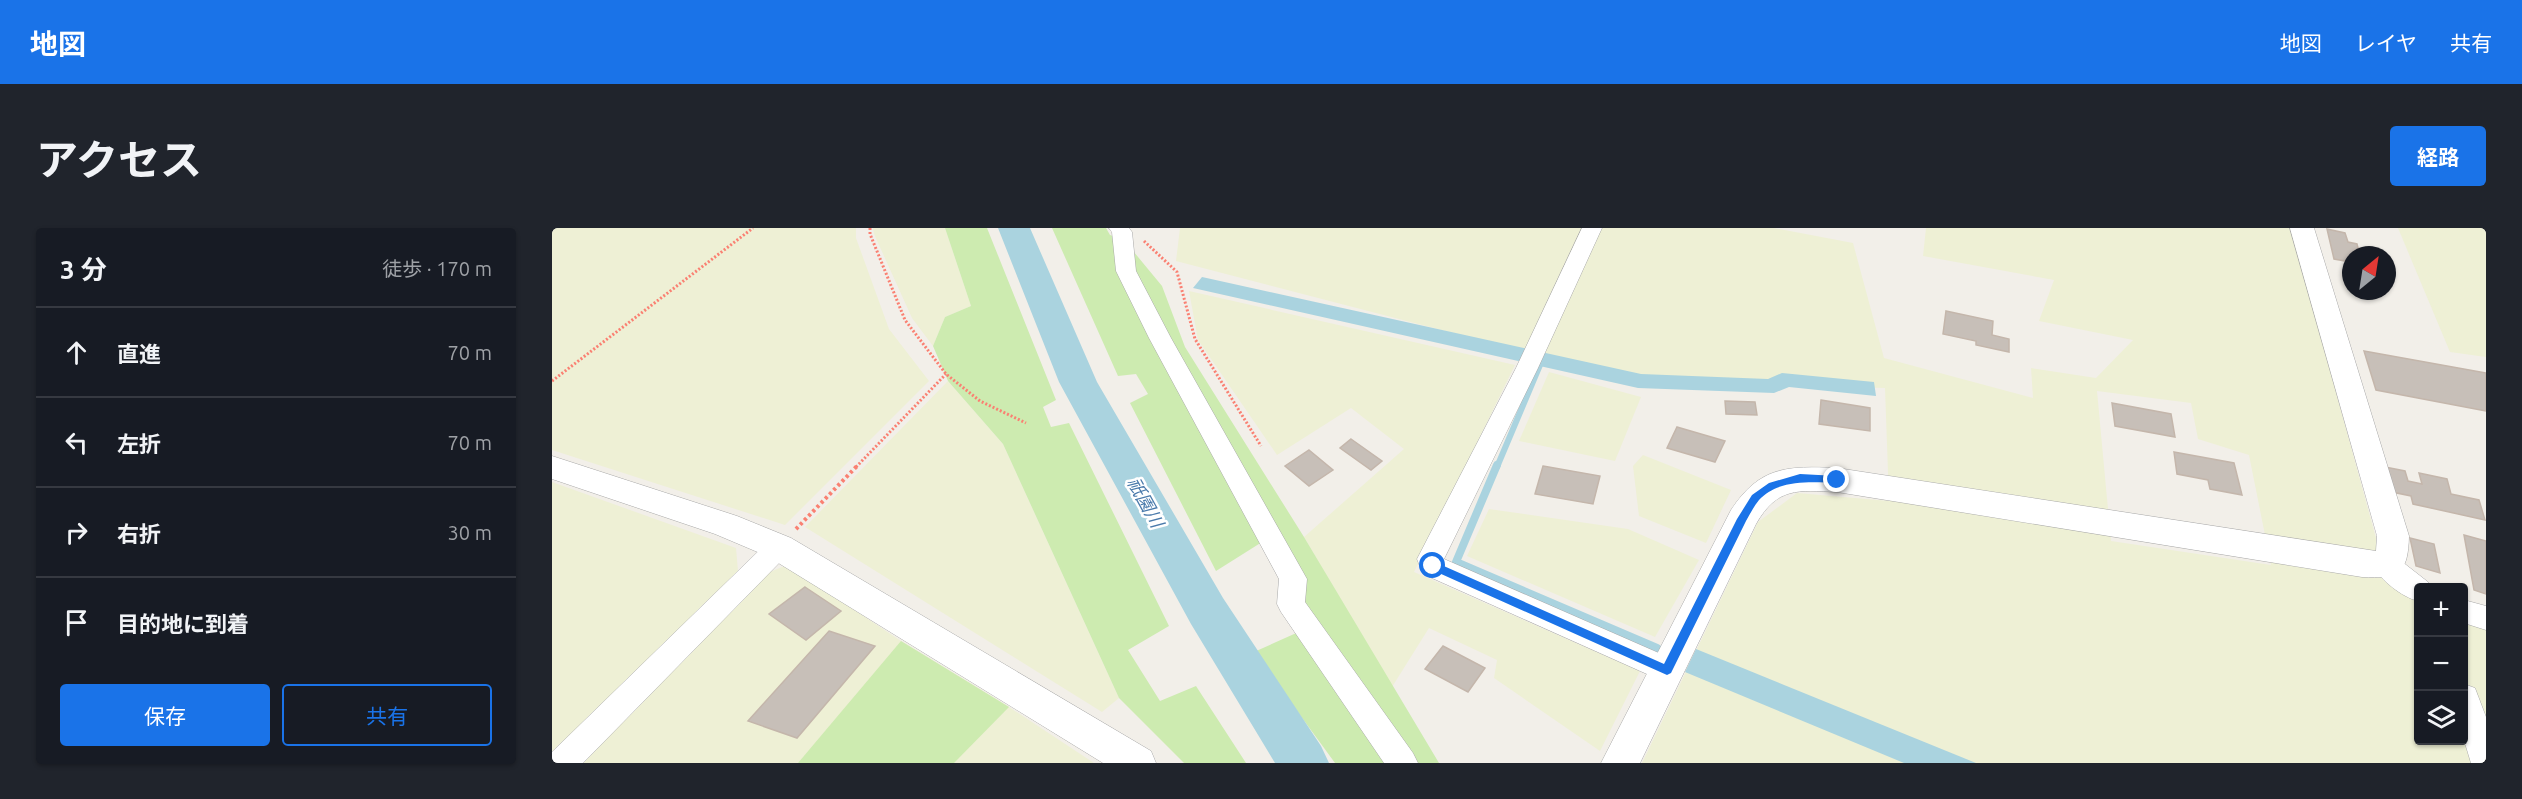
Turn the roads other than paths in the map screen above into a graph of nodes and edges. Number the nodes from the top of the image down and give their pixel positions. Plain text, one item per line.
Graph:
1 (1592, 228) edge
2 (2302, 228) edge
3 (1121, 230) edge
4 (552, 467) edge
5 (779, 547) junction
6 (2386, 565) junction
7 (2414, 587) edge
8 (2468, 613) edge
9 (2486, 618) edge
10 (1667, 670) junction
11 (2468, 711) edge
12 (2486, 761) edge
13 (562, 763) edge
14 (1137, 763) edge
15 (1402, 763) edge
16 (1620, 763) edge

1 - 10 street
2 - 6 street
3 - 15 street
4 - 5 street
5 - 13 street
5 - 14 street
6 - 7 street
6 - 10 street
8 - 9 street
10 - 16 street
11 - 12 street

